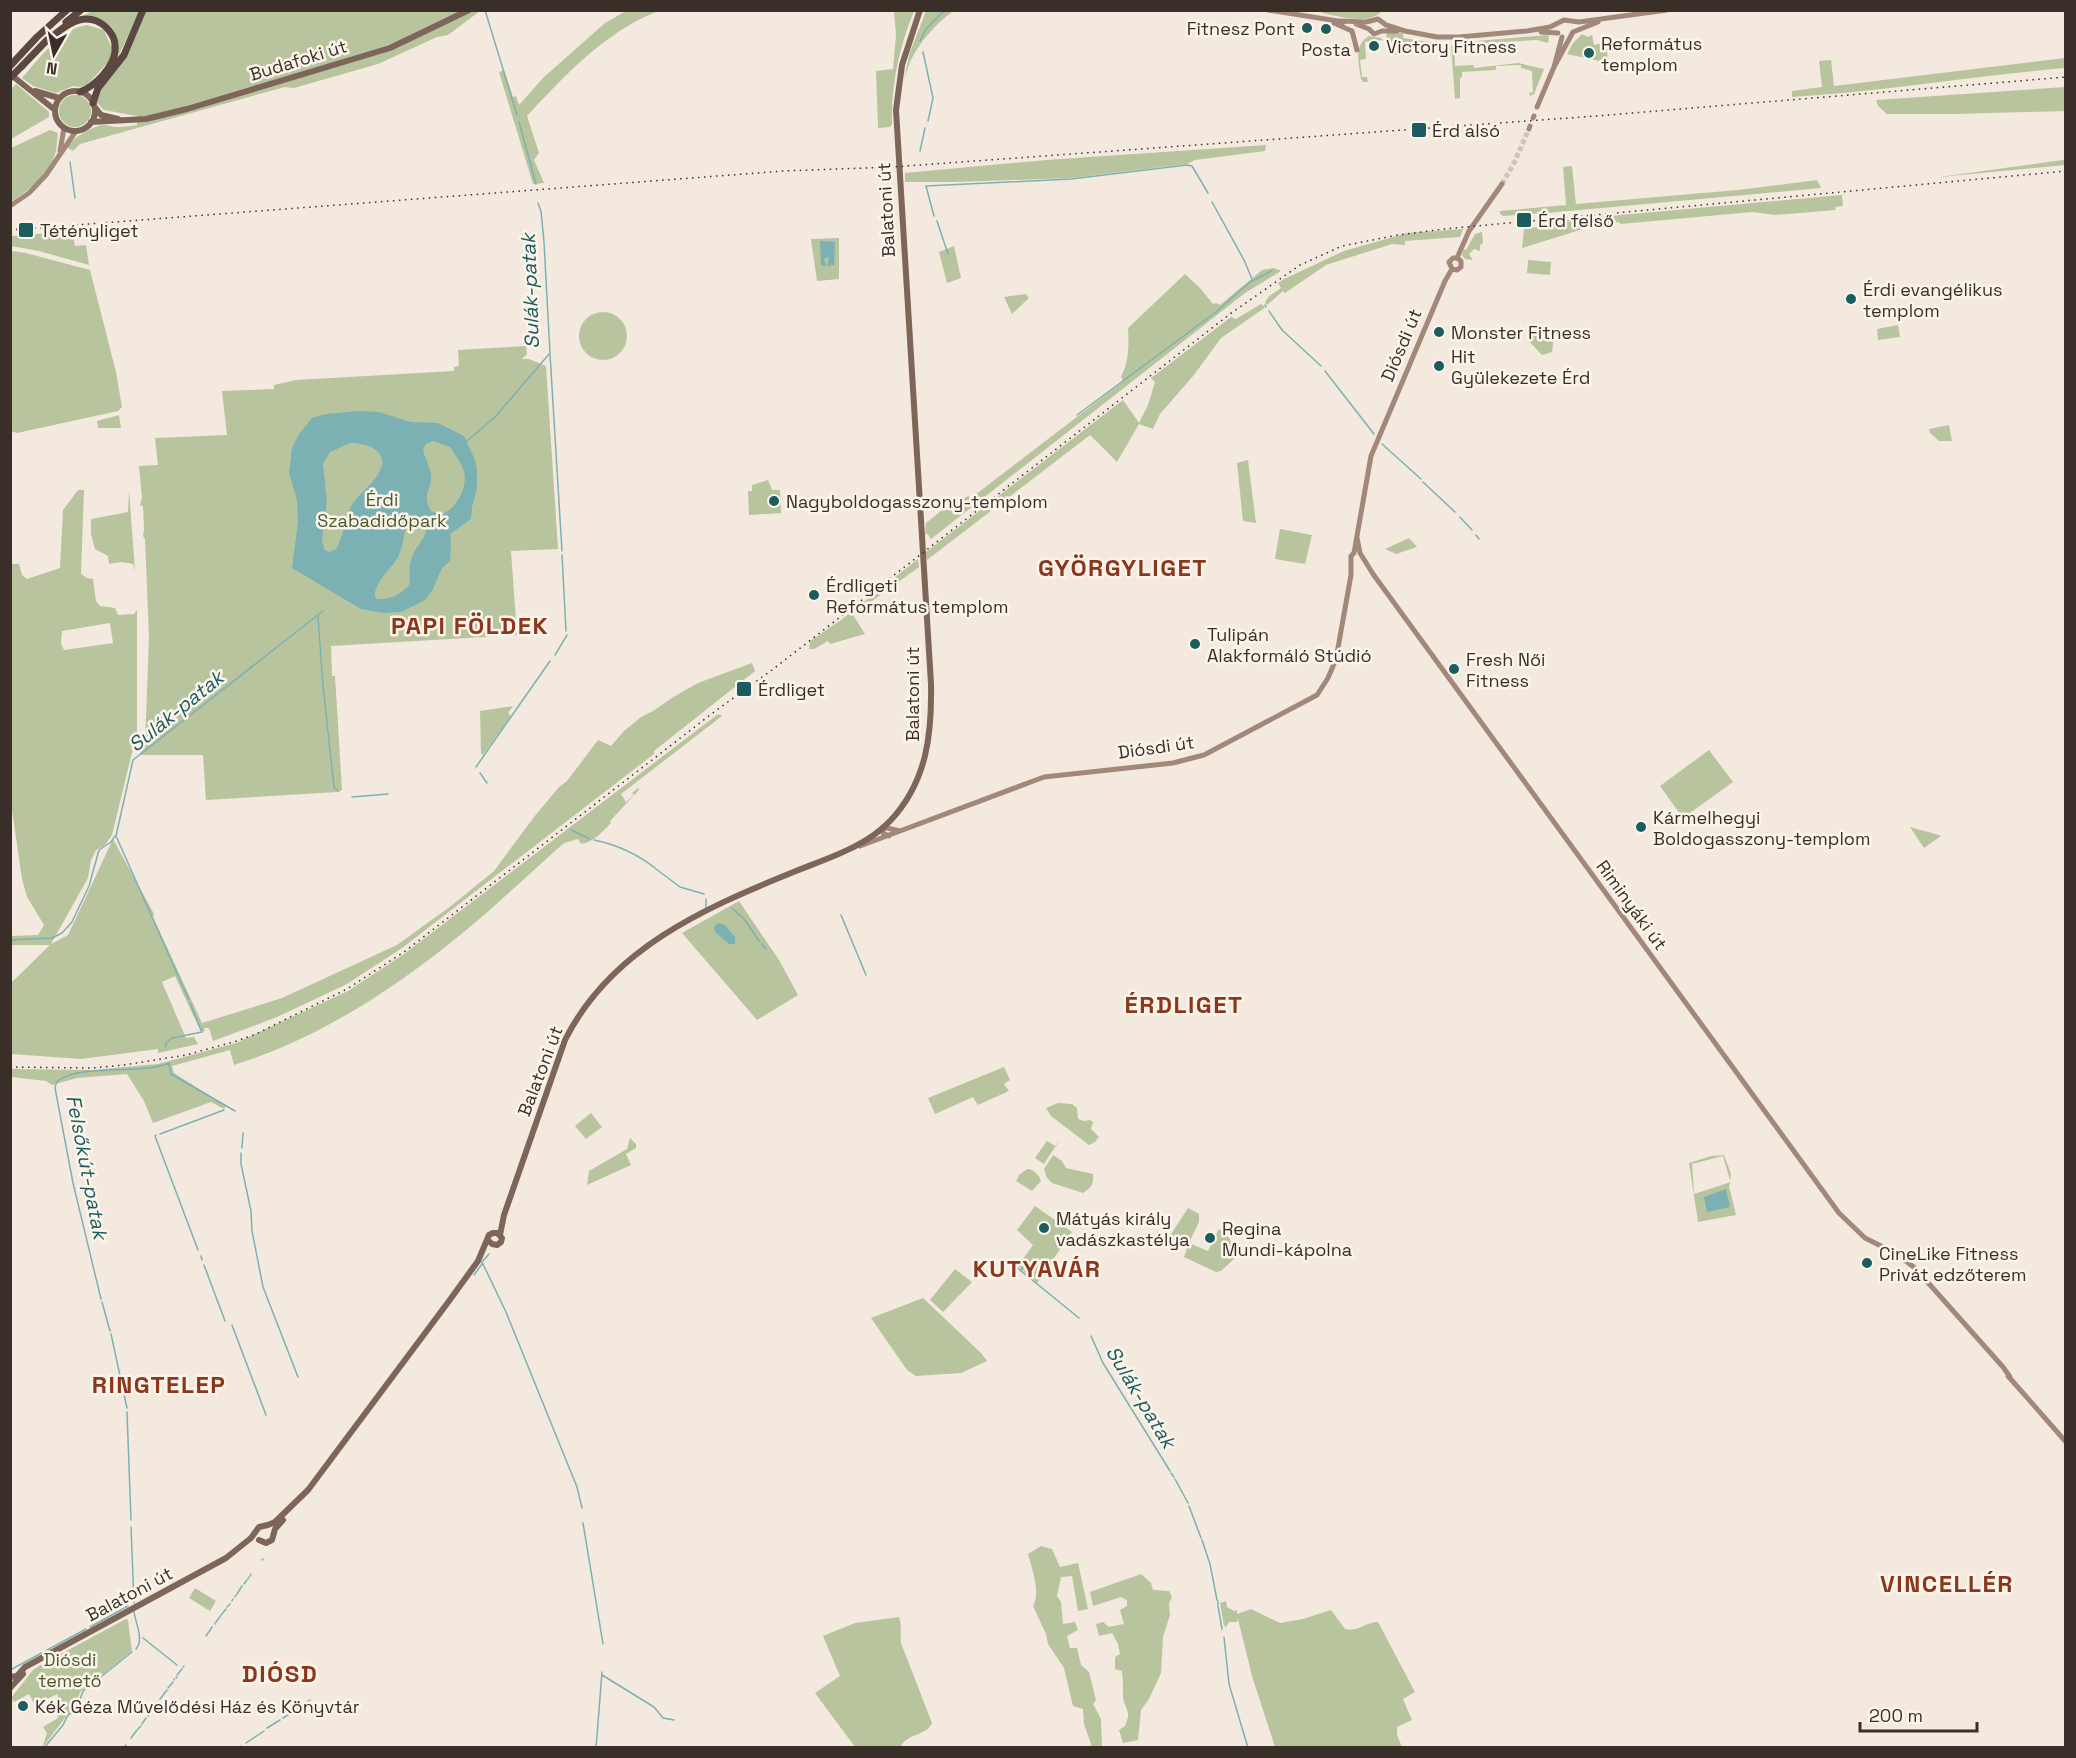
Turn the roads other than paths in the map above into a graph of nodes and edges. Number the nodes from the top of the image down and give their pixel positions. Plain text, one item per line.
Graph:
1 (67, 10) edge
2 (81, 10) edge
3 (143, 10) edge
4 (469, 10) edge
5 (921, 10) edge
6 (1268, 10) edge
7 (1666, 10) edge
8 (1318, 18) junction
9 (1608, 19) junction
10 (1341, 21) junction
11 (1371, 21) junction
12 (1571, 22) junction
13 (1383, 23) junction
14 (1558, 25) junction
15 (1369, 29) junction
16 (1382, 31) junction
17 (1405, 31) junction
18 (1527, 31) junction
19 (1571, 34) junction
20 (1560, 35) junction
21 (44, 43) junction
22 (1357, 50) dead end
23 (13, 63) edge
24 (1554, 67) junction
25 (10, 76) edge
26 (28, 89) junction
27 (81, 92) junction
28 (59, 98) junction
29 (93, 104) junction
30 (1537, 107) dead end
31 (55, 110) junction
32 (130, 120) junction
33 (91, 122) junction
34 (64, 128) junction
35 (76, 130) junction
36 (59, 155) junction
37 (1502, 184) tunnel mouth
38 (10, 206) edge
39 (1457, 258) junction
40 (1452, 269) junction
41 (1357, 558) junction
42 (886, 828) junction
43 (903, 830) junction
44 (889, 836) junction
45 (849, 849) junction
46 (497, 1233) junction
47 (489, 1241) junction
48 (495, 1245) junction
49 (478, 1261) junction
50 (2066, 1442) edge
51 (299, 1501) junction
52 (268, 1525) junction
53 (257, 1530) junction
54 (274, 1533) junction
55 (259, 1540) junction
56 (237, 1550) junction
57 (33, 1663) junction
58 (10, 1678) edge
59 (11, 1687) edge

1 - 23 highway
2 - 21 highway
3 - 29 highway
4 - 32 main road, Budafoki út
5 - 42 main road, Balatoni út
6 - 8 main road
7 - 9 main road
8 - 10 main road
8 - 22 main road
9 - 12 main road
9 - 19 main road
10 - 11 main road
10 - 15 main road
11 - 13 main road
11 - 15 main road
12 - 14 main road
12 - 19 main road
13 - 16 main road
13 - 17 main road
14 - 18 main road
14 - 20 main road
15 - 16 main road
16 - 17 main road
17 - 18 main road
18 - 20 main road
19 - 20 main road
19 - 24 main road
20 - 24 main road
21 - 25 highway, bridge
21 - 27 highway
24 - 30 main road
25 - 26 main road
26 - 28 main road
26 - 31 main road
27 - 28 main road
27 - 29 main road
28 - 31 main road
29 - 32 main road, Budafoki út
29 - 33 main road
31 - 34 main road
32 - 33 main road, Budafoki út
33 - 35 main road
34 - 35 main road
34 - 36 main road
35 - 36 main road
36 - 38 main road
37 - 39 main road
39 - 40 main road
39 - 40 main road
40 - 41 main road, Diósdi út
41 - 43 main road, Diósdi út
41 - 50 main road, Riminyáki út
42 - 43 main road, Diósdi út
42 - 44 main road
42 - 45 main road, Balatoni út
43 - 44 main road, Diósdi út
44 - 45 main road, Diósdi út
45 - 46 main road, Balatoni út
46 - 47 main road
46 - 48 main road
47 - 48 main road
47 - 49 main road
48 - 49 main road
49 - 51 main road
51 - 52 main road
51 - 54 main road
52 - 53 main road
52 - 54 main road
53 - 55 main road
53 - 56 main road, Balatoni út
54 - 55 main road
55 - 56 main road, Balatoni út
56 - 57 main road, Balatoni út
57 - 58 main road, Balatoni út
57 - 59 main road, Balatoni út
58 - 59 main road

